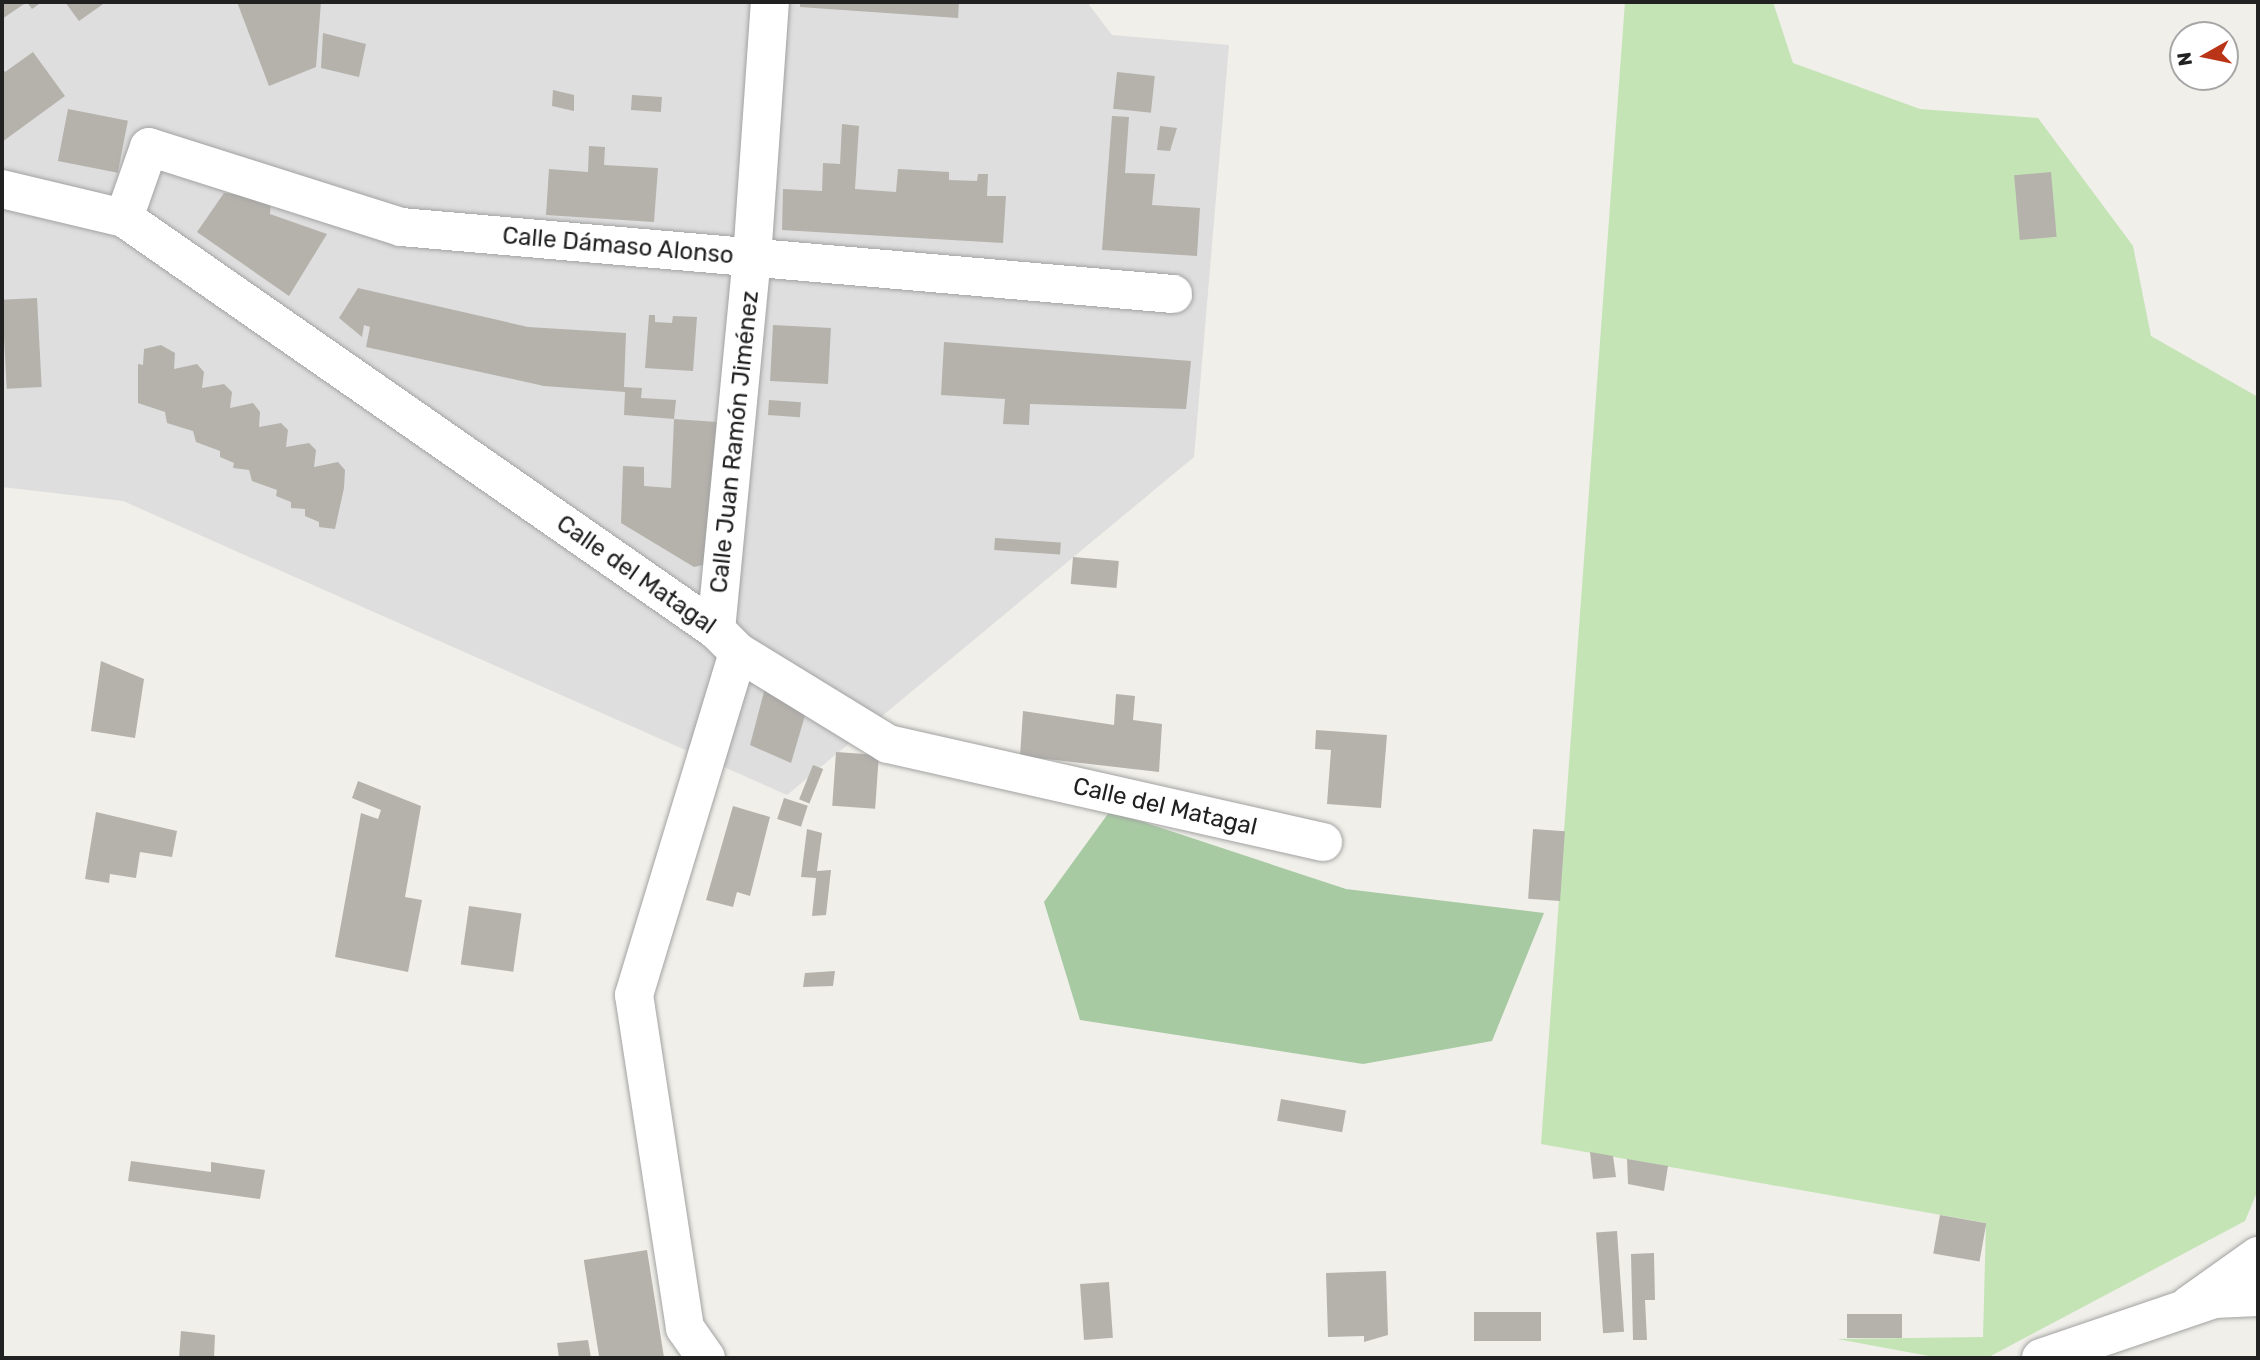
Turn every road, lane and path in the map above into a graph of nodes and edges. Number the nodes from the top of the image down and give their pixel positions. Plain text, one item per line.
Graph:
1 (769, 2) edge
2 (2, 189) edge
3 (124, 218) junction
4 (752, 258) junction
5 (1173, 294) dead end
6 (727, 641) junction
7 (1323, 842) dead end
8 (2258, 1256) edge
9 (2258, 1297) edge
10 (2183, 1309) junction
11 (706, 1358) edge
12 (2041, 1358) edge

1 - 4 street, Calle Juan Ramón Jiménez
2 - 3 street, Calle del Matagal
3 - 4 street, Calle Dámaso Alonso
3 - 6 street, Calle del Matagal
4 - 5 street, Calle Dámaso Alonso
4 - 6 street, Calle Juan Ramón Jiménez
6 - 7 street, Calle del Matagal
6 - 11 street, Calle Juan Ramón Jiménez
8 - 10 street
9 - 10 street
10 - 12 street

